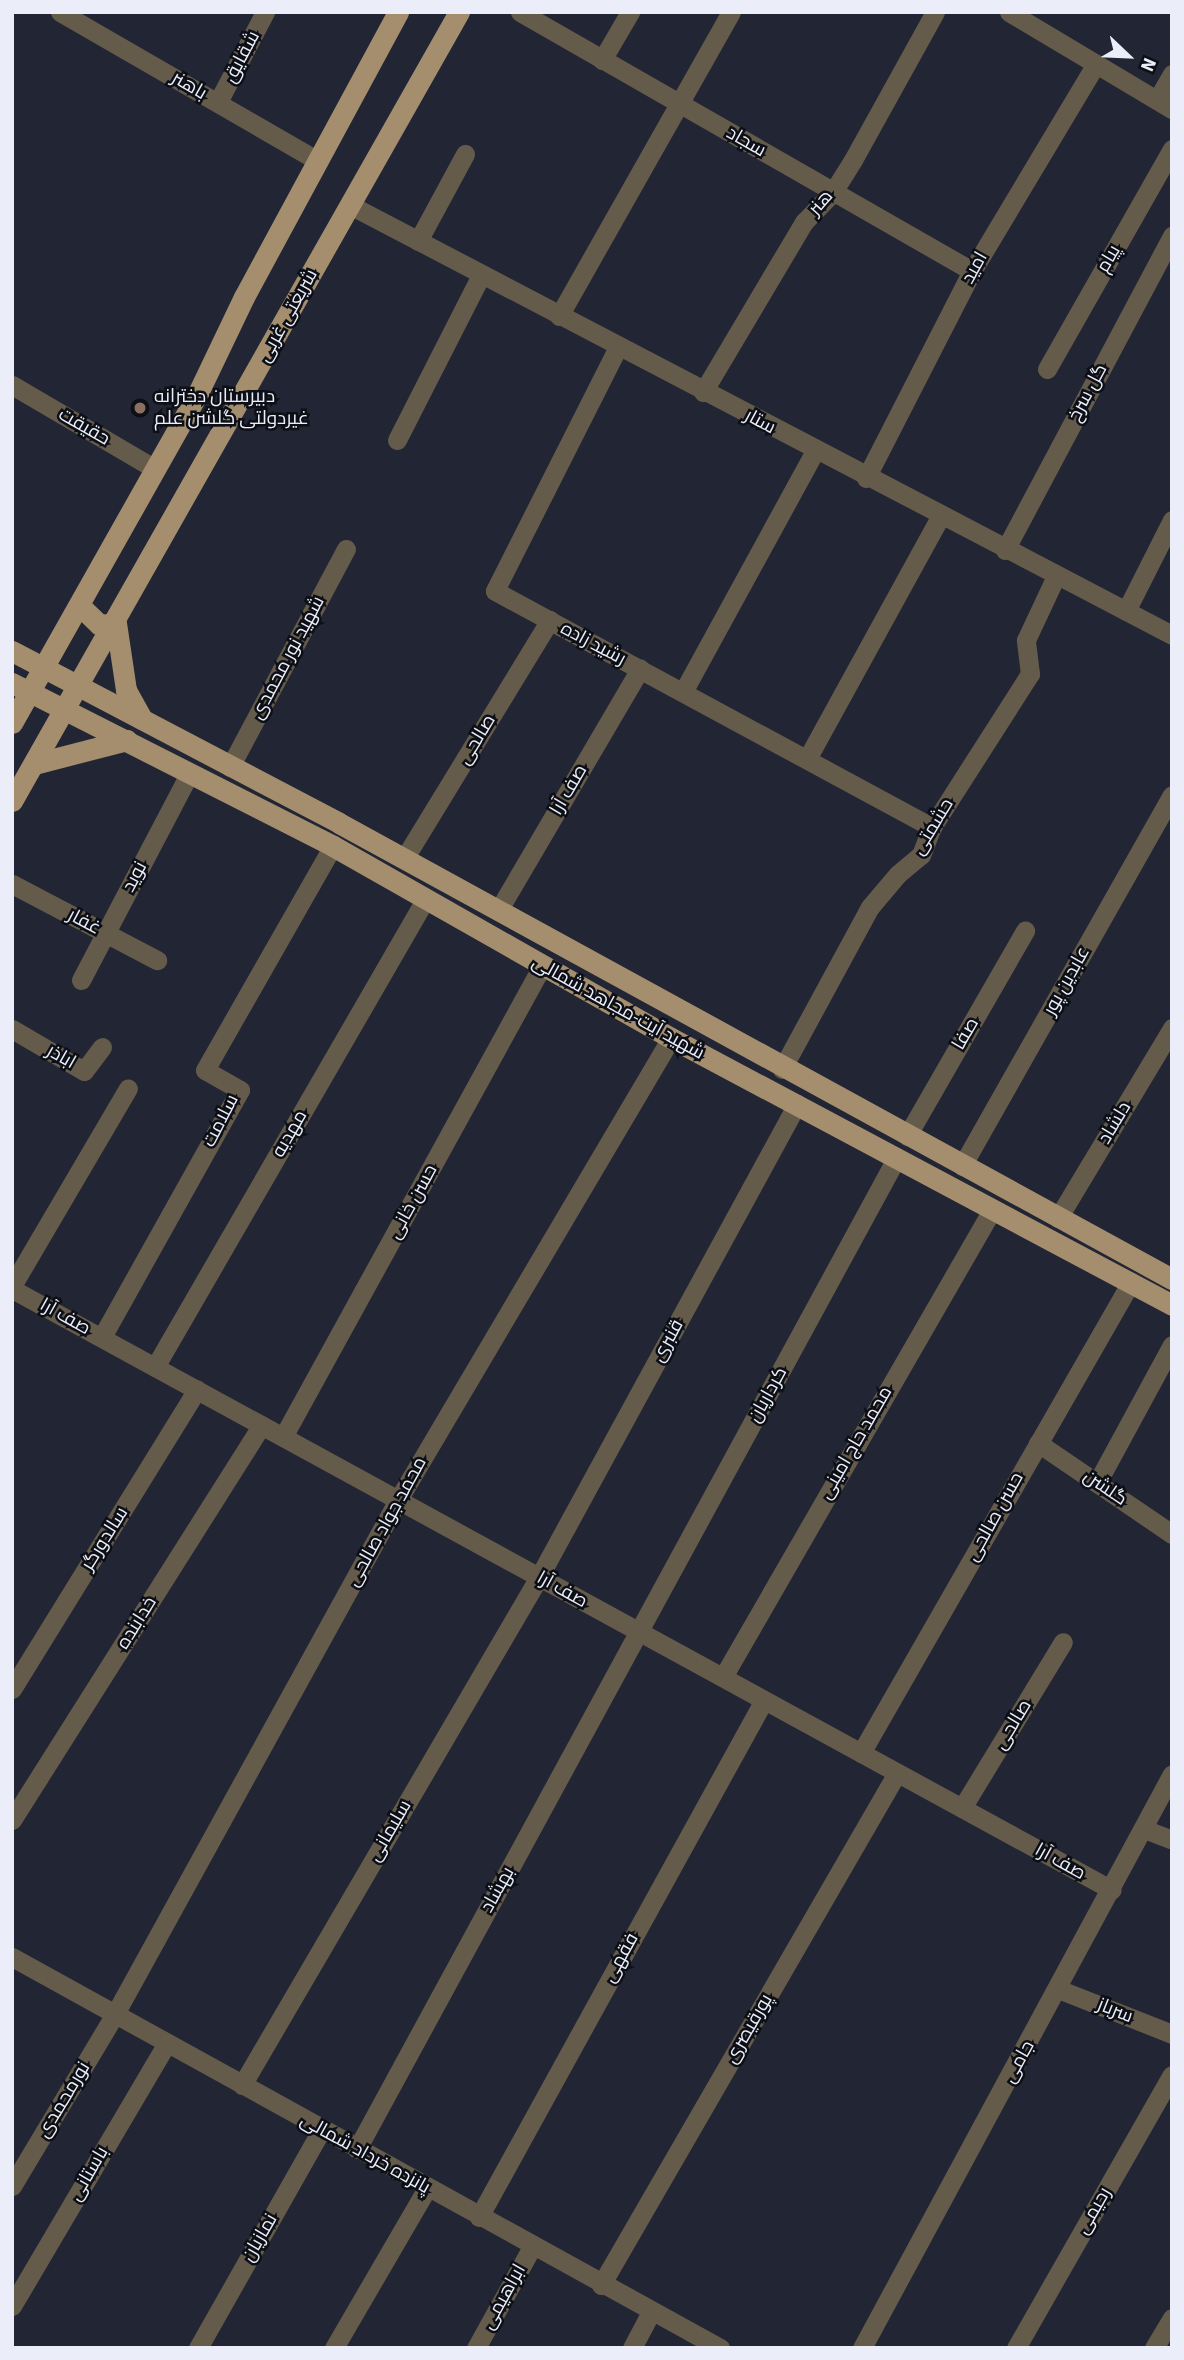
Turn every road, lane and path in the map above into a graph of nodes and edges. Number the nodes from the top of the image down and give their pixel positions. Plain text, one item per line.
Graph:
1 (60, 12) edge
2 (265, 12) edge
3 (398, 12) edge
4 (459, 12) edge
5 (520, 12) edge
6 (630, 12) edge
7 (731, 12) edge
8 (935, 12) edge
9 (1017, 14) edge
10 (603, 60) junction
11 (1096, 64) junction
12 (1172, 74) edge
13 (218, 102) junction
14 (1164, 104) edge
15 (681, 105) junction
16 (1172, 149) edge
17 (465, 154) dead end
18 (318, 160) junction
19 (833, 192) junction
20 (350, 205) junction
21 (1172, 236) edge
22 (418, 242) junction
23 (972, 271) junction
24 (481, 275) junction
25 (559, 316) junction
26 (618, 347) junction
27 (1047, 369) dead end
28 (12, 385) edge
29 (703, 392) junction
30 (397, 440) dead end
31 (815, 451) junction
32 (155, 469) junction
33 (866, 478) junction
34 (940, 517) junction
35 (1172, 520) edge
36 (346, 550) dead end
37 (1005, 550) junction
38 (1056, 576) junction
39 (79, 606) junction
40 (1126, 611) junction
41 (550, 620) junction
42 (116, 623) junction
43 (1172, 635) edge
44 (12, 651) edge
45 (43, 668) junction
46 (640, 669) junction
47 (77, 684) junction
48 (21, 688) edge
49 (682, 692) junction
50 (65, 709) junction
51 (142, 720) junction
52 (12, 723) edge
53 (168, 734) junction
54 (127, 740) junction
55 (158, 757) junction
56 (807, 759) junction
57 (34, 764) junction
58 (230, 767) junction
59 (189, 774) junction
60 (1172, 795) edge
61 (12, 801) edge
62 (932, 827) junction
63 (333, 846) junction
64 (404, 859) junction
65 (12, 884) edge
66 (425, 900) junction
67 (498, 911) junction
68 (1025, 931) dead end
69 (105, 933) junction
70 (157, 960) dead end
71 (542, 966) junction
72 (81, 980) dead end
73 (1172, 1028) edge
74 (12, 1029) edge
75 (671, 1038) junction
76 (102, 1047) dead end
77 (782, 1069) junction
78 (128, 1088) dead end
79 (797, 1104) junction
80 (907, 1136) junction
81 (897, 1157) junction
82 (962, 1166) junction
83 (992, 1210) junction
84 (1058, 1218) junction
85 (1172, 1279) edge
86 (1131, 1282) junction
87 (12, 1287) edge
88 (1172, 1305) edge
89 (102, 1338) junction
90 (1172, 1345) edge
91 (155, 1367) junction
92 (197, 1390) junction
93 (262, 1425) junction
94 (283, 1437) junction
95 (1038, 1443) junction
96 (1097, 1483) junction
97 (398, 1500) junction
98 (1172, 1534) edge
99 (539, 1577) junction
100 (639, 1632) junction
101 (1063, 1642) dead end
102 (723, 1678) junction
103 (12, 1689) edge
104 (764, 1700) junction
105 (862, 1753) junction
106 (897, 1773) junction
107 (1172, 1774) edge
108 (962, 1808) junction
109 (12, 1820) edge
110 (1144, 1829) junction
111 (1172, 1840) edge
112 (1112, 1891) junction
113 (12, 1957) edge
114 (1058, 1989) junction
115 (116, 2014) junction
116 (1172, 2034) edge
117 (167, 2043) junction
118 (1172, 2075) edge
119 (242, 2085) junction
120 (322, 2129) junction
121 (357, 2149) junction
122 (12, 2186) edge
123 (427, 2188) junction
124 (479, 2217) junction
125 (532, 2246) junction
126 (601, 2285) junction
127 (12, 2306) edge
128 (651, 2312) junction
129 (1172, 2318) edge
130 (198, 2348) edge
131 (334, 2348) edge
132 (476, 2348) edge
133 (632, 2348) edge
134 (720, 2348) edge
135 (862, 2348) edge
136 (1016, 2348) edge
137 (1154, 2348) edge

1 - 13 street, باهنر
2 - 13 street, شقایق
3 - 18 main road
4 - 20 main road, شریعتی غربی
5 - 10 street, سجاد
6 - 10 street
7 - 15 street
8 - 19 street, هنر
9 - 11 street
10 - 15 street, سجاد
11 - 14 street
11 - 23 street, امید
12 - 14 street
13 - 18 street, باهنر
15 - 19 street, سجاد
15 - 25 street
16 - 27 street, پیام
17 - 22 street
18 - 32 main road
19 - 23 street, سجاد
19 - 29 street, هنر
20 - 22 street, ستار
20 - 42 main road, شریعتی غربی
21 - 37 street, گل سرخ
22 - 24 street, ستار
23 - 33 street, امید
24 - 25 street, ستار
24 - 30 street
25 - 26 street, ستار
26 - 29 street, ستار
26 - 41 street, رشید زاده
28 - 32 street, حقیقت
29 - 31 street, ستار
31 - 33 street, ستار
31 - 49 street
32 - 39 main road
33 - 34 street, ستار
34 - 37 street, ستار
34 - 56 street
35 - 40 street
36 - 58 street, شهید نور محمدی
37 - 38 street, ستار
38 - 40 street, ستار
38 - 62 street, حشمتی
39 - 42 main road
39 - 45 main road
40 - 43 street, ستار
41 - 46 street, رشید زاده
41 - 64 street, صالحی
42 - 47 main road, شریعتی غربی
42 - 51 main road
44 - 45 main road, شهید آیت-مجاهد شمالی
45 - 47 main road, شهید آیت-مجاهد شمالی
45 - 48 main road
46 - 49 street, رشید زاده
46 - 67 street, صف آرا
47 - 50 main road, شریعتی غربی
47 - 51 main road, شهید آیت-مجاهد شمالی
48 - 50 main road, شهید آیت-مجاهد شمالی
48 - 52 main road
49 - 56 street, رشید زاده
50 - 54 main road, شهید آیت-مجاهد شمالی
50 - 57 main road, شریعتی غربی
51 - 53 main road, شهید آیت-مجاهد شمالی
53 - 55 main road
53 - 58 main road, شهید آیت-مجاهد شمالی
54 - 55 main road, شهید آیت-مجاهد شمالی
54 - 57 main road
55 - 59 main road, شهید آیت-مجاهد شمالی
56 - 62 street, رشید زاده
57 - 61 main road, شریعتی غربی
58 - 64 main road, شهید آیت-مجاهد شمالی
59 - 63 main road, شهید آیت-مجاهد شمالی
59 - 69 street, نوید
60 - 82 street, عابدین پور
62 - 77 street, حشمتی
63 - 66 main road, شهید آیت-مجاهد شمالی
63 - 89 street, سلامت
64 - 67 main road, شهید آیت-مجاهد شمالی
65 - 69 street, غفار
66 - 71 main road, شهید آیت-مجاهد شمالی
66 - 91 street, مهدیه
67 - 77 main road, شهید آیت-مجاهد شمالی
68 - 80 street, صفا
69 - 70 street, غفار
69 - 72 street, نوید
71 - 75 main road, شهید آیت-مجاهد شمالی
71 - 94 street, حسن خانی
73 - 84 street, دلشاد
74 - 76 street, اباذر
75 - 79 main road, شهید آیت-مجاهد شمالی
75 - 97 street, محمد جواد صالحی
77 - 80 main road, شهید آیت-مجاهد شمالی
78 - 87 street
79 - 81 main road, شهید آیت-مجاهد شمالی
79 - 99 street, قنبری
80 - 82 main road, شهید آیت-مجاهد شمالی
81 - 83 main road, شهید آیت-مجاهد شمالی
81 - 100 street, کرداریان
82 - 84 main road, شهید آیت-مجاهد شمالی
83 - 86 main road, شهید آیت-مجاهد شمالی
83 - 102 street, محمد حاج امینی
84 - 85 main road, شهید آیت-مجاهد شمالی
86 - 88 main road, شهید آیت-مجاهد شمالی
86 - 95 street, حسن صالحی
87 - 89 street, صف آرا
89 - 91 street, صف آرا
90 - 96 street
91 - 92 street, صف آرا
92 - 93 street, صف آرا
92 - 103 street, سالدورگر
93 - 94 street, صف آرا
93 - 109 street, خدابنده
94 - 97 street, صف آرا
95 - 96 street, گلشن
95 - 105 street, حسن صالحی
96 - 98 street, گلشن
97 - 99 street, صف آرا
97 - 115 street, محمد جواد صالحی
99 - 100 street, صف آرا
99 - 119 street, سلیمانی
100 - 102 street, صف آرا
100 - 121 street, بهشاد
101 - 108 street, صالحی
102 - 104 street, صف آرا
104 - 105 street, صف آرا
104 - 124 street, فقهی
105 - 106 street, صف آرا
106 - 108 street, صف آرا
106 - 126 street, پورقیصری
107 - 110 street, جامی
108 - 112 street, صف آرا
110 - 111 street
110 - 112 street, جامی
112 - 114 street, جامی
113 - 115 street, پانزده خرداد شمالی
114 - 116 street, سرباز
114 - 135 street, جامی
115 - 117 street, پانزده خرداد شمالی
115 - 122 street, نورمحمدی
117 - 119 street, پانزده خرداد شمالی
117 - 127 street, باستانی
118 - 136 street, رحیمی
119 - 120 street, پانزده خرداد شمالی
120 - 121 street, پانزده خرداد شمالی
120 - 130 street, نمازیان
121 - 123 street, پانزده خرداد شمالی
123 - 124 street, پانزده خرداد شمالی
123 - 131 street
124 - 125 street, پانزده خرداد شمالی
125 - 126 street, پانزده خرداد شمالی
125 - 132 street, ابراهیمی
126 - 128 street, پانزده خرداد شمالی
128 - 133 street
128 - 134 street, پانزده خرداد شمالی
129 - 137 street

